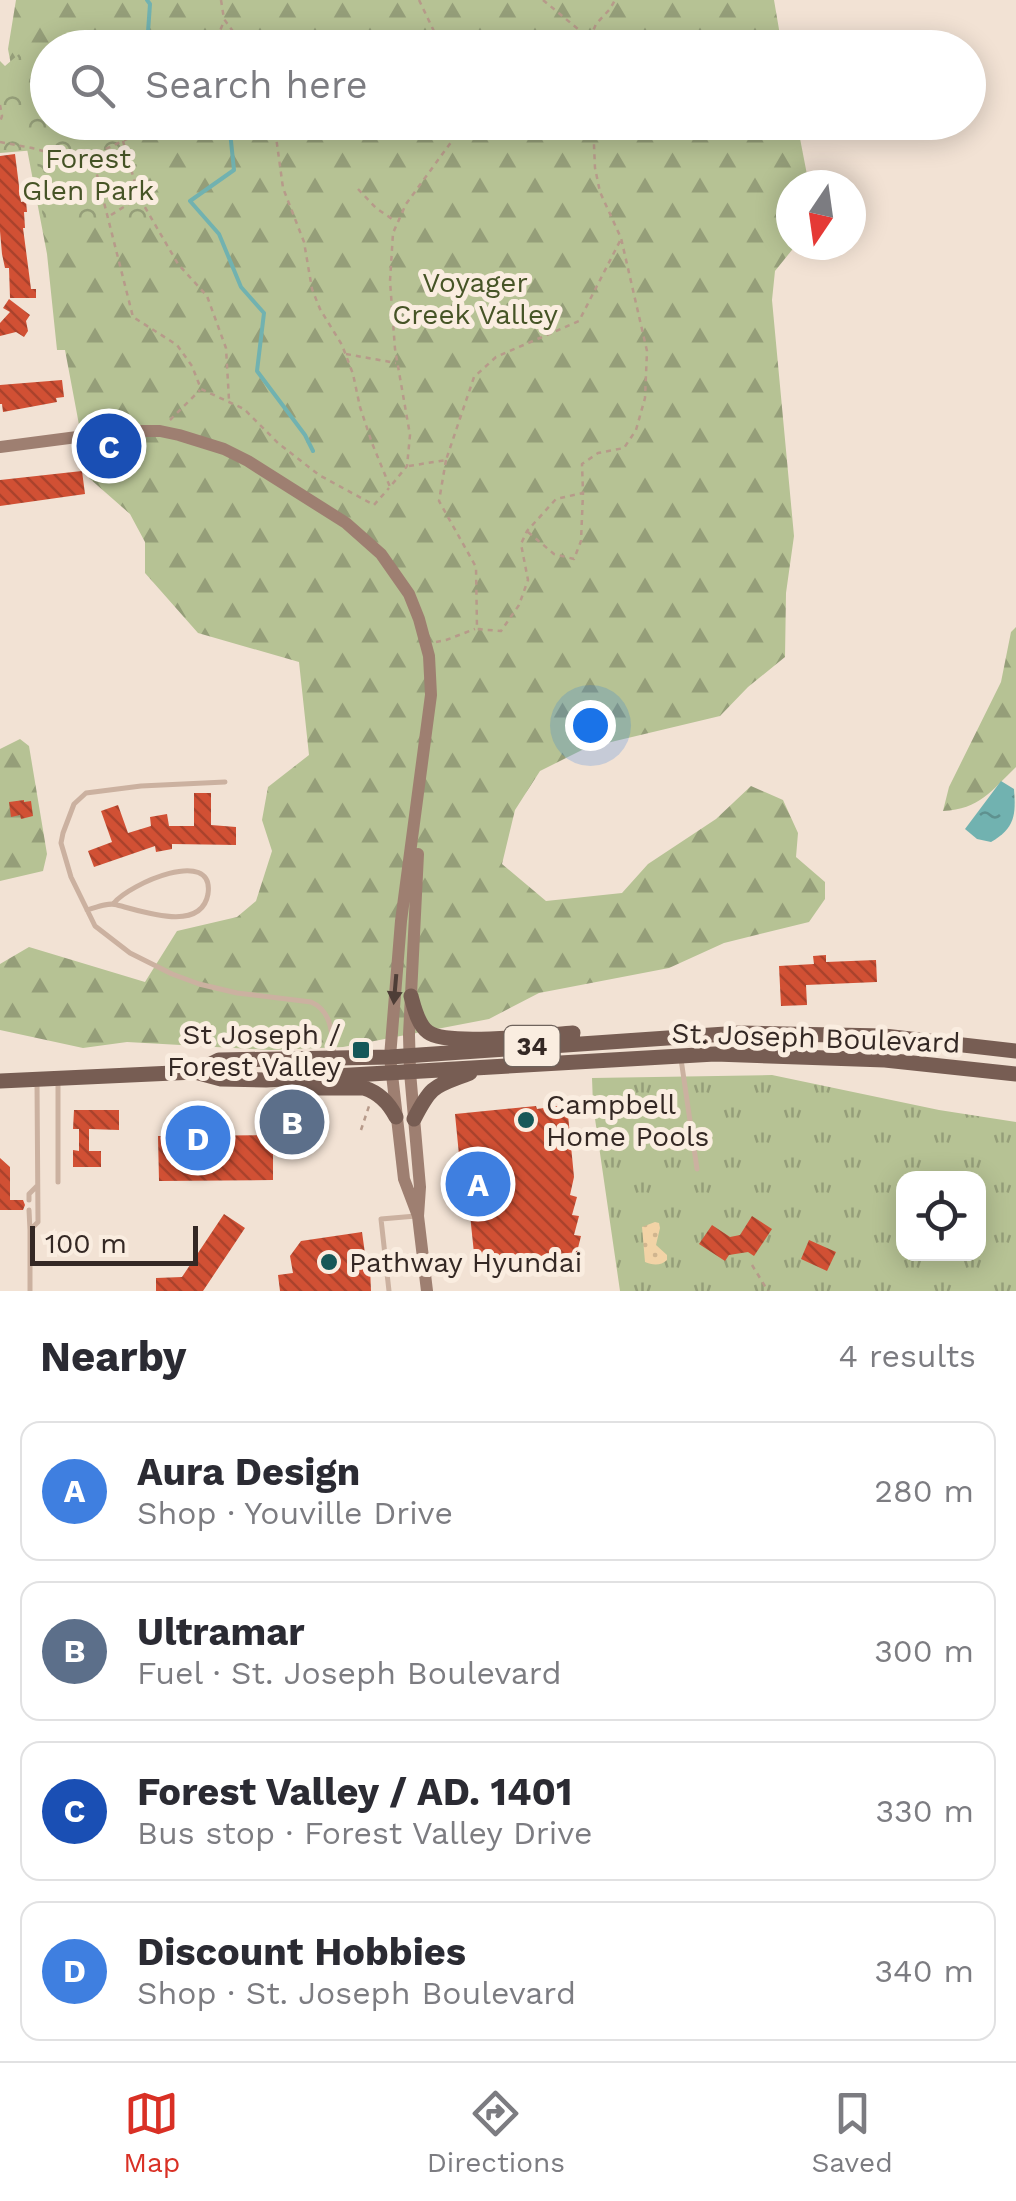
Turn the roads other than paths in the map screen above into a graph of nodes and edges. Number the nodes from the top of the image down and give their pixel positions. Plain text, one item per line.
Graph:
1 (0, 447) edge
2 (225, 782) dead end
3 (418, 806) junction
4 (114, 903) junction
5 (87, 910) junction
6 (411, 996) junction
7 (740, 1033) junction
8 (884, 1036) junction
9 (1016, 1051) edge
10 (409, 1055) junction
11 (680, 1056) junction
12 (390, 1057) junction
13 (334, 1058) junction
14 (885, 1060) junction
15 (487, 1067) junction
16 (195, 1072) junction
17 (410, 1072) junction
18 (392, 1074) junction
19 (1016, 1074) edge
20 (58, 1078) junction
21 (37, 1080) junction
22 (266, 1080) junction
23 (0, 1081) edge
24 (396, 1117) junction
25 (414, 1119) junction
26 (697, 1170) dead end
27 (58, 1182) dead end
28 (39, 1184) junction
29 (29, 1200) dead end
30 (29, 1210) dead end
31 (418, 1216) junction
32 (30, 1230) junction
33 (30, 1291) edge
34 (389, 1291) edge
35 (427, 1291) edge

1 - 3 street
2 - 5 lane
3 - 6 street
3 -> 12 street
4 - 4 lane
4 - 5 lane
5 - 13 lane
6 - 7 main road
6 - 10 street
7 - 8 main road, St. Joseph Boulevard / 34
7 - 10 main road, St. Joseph Boulevard / 34
8 - 9 main road, St. Joseph Boulevard / 34
8 - 14 lane
10 - 12 main road, St. Joseph Boulevard / 34
10 - 17 street
11 - 14 main road, St. Joseph Boulevard / 34
11 - 15 main road, St. Joseph Boulevard / 34
11 - 26 lane
12 - 13 main road, St. Joseph Boulevard / 34
12 - 18 street
13 - 16 main road, St. Joseph Boulevard / 34
14 - 19 main road, St. Joseph Boulevard / 34
15 - 17 main road, St. Joseph Boulevard / 34
15 - 25 main road
16 - 20 main road, St. Joseph Boulevard / 34
16 - 22 main road, St. Joseph Boulevard / 34
17 - 18 main road, St. Joseph Boulevard / 34
17 - 25 street
18 - 22 main road, St. Joseph Boulevard / 34
18 - 24 street
20 - 21 main road, St. Joseph Boulevard / 34
20 - 27 lane
21 - 23 main road, St. Joseph Boulevard / 34
21 - 28 lane
22 - 24 main road
24 - 31 street
25 - 31 street
28 - 29 lane
28 - 32 lane
30 - 32 lane
31 - 34 lane
31 - 35 street
32 - 33 lane

